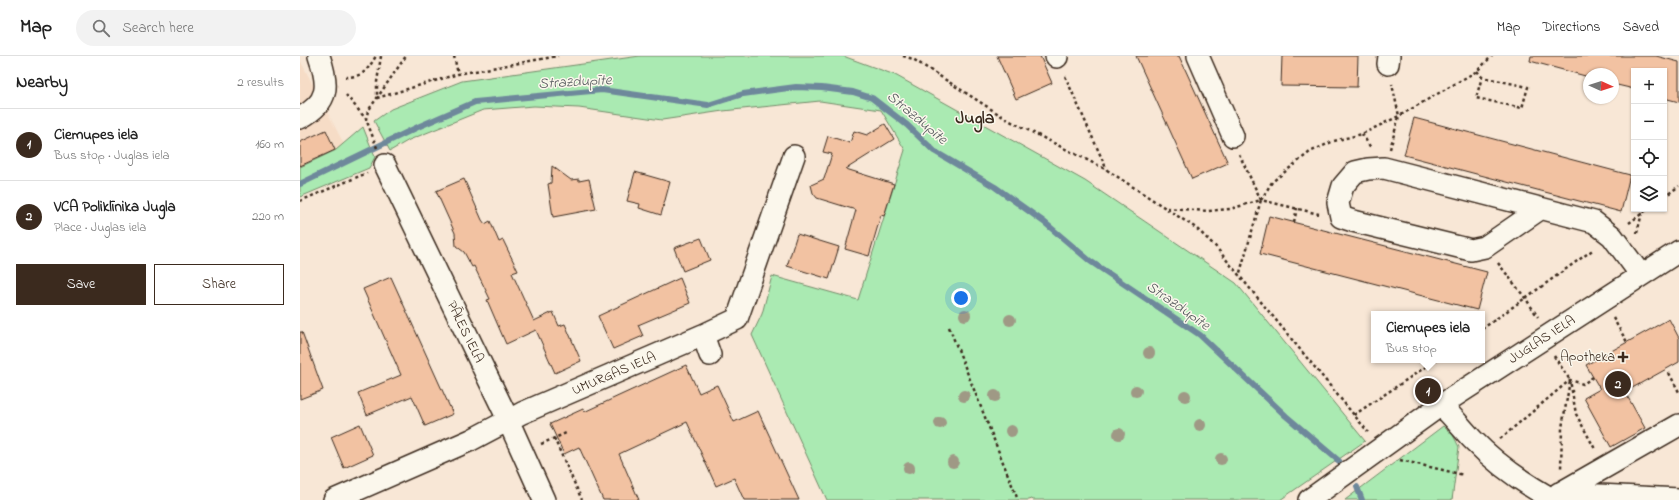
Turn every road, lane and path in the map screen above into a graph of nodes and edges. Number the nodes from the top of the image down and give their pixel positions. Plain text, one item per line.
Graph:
1 (319, 56) edge
2 (376, 56) edge
3 (381, 56) edge
4 (406, 56) edge
5 (454, 56) edge
6 (558, 56) edge
7 (903, 56) edge
8 (1198, 56) edge
9 (1492, 56) edge
10 (1056, 57) edge
11 (913, 58) edge
12 (1388, 60) edge
13 (1477, 71) junction
14 (458, 74) junction
15 (326, 77) junction
16 (1482, 77) junction
17 (377, 98) junction
18 (1399, 116) junction
19 (300, 118) edge
20 (366, 119) junction
21 (372, 136) dead end
22 (1232, 136) joint
23 (794, 156) dead end
24 (385, 165) joint
25 (1384, 168) junction
26 (1107, 170) junction
27 (1679, 186) edge
28 (1667, 195) edge
29 (1261, 200) junction
30 (300, 201) edge
31 (1166, 208) junction
32 (1297, 208) junction
33 (1540, 209) junction
34 (1644, 212) edge
35 (1341, 217) junction
36 (1294, 222) dead end
37 (1612, 236) junction
38 (1485, 247) junction
39 (1679, 251) edge
40 (1239, 276) junction
41 (1642, 276) junction
42 (1526, 298) junction
43 (1610, 313) dead end
44 (1485, 326) edge
45 (949, 327) dead end
46 (1549, 336) junction
47 (1627, 342) dead end
48 (1432, 363) edge
49 (1560, 364) dead end
50 (1669, 373) dead end
51 (1593, 377) dead end
52 (1570, 380) junction
53 (1679, 392) edge
54 (1441, 404) junction
55 (1354, 416) junction
56 (508, 420) junction
57 (1679, 425) edge
58 (566, 433) dead end
59 (1588, 435) dead end
60 (554, 438) junction
61 (537, 446) dead end
62 (1486, 451) junction
63 (1388, 454) junction
64 (1464, 476) dead end
65 (1322, 494) edge
66 (1552, 496) edge
67 (1679, 499) edge
68 (334, 500) edge
69 (544, 500) edge
70 (582, 500) edge
71 (1018, 500) edge

1 - 15 street
2 - 15 path
3 - 17 path
4 - 17 path
5 - 14 path
6 - 14 path
7 - 11 path
8 - 22 street
9 - 13 path
10 - 26 path
11 - 26 path
12 - 18 path
13 - 16 path
13 - 18 path
14 - 17 path
15 - 19 street
15 - 20 path
16 - 16 path
17 - 20 path
18 - 25 path
18 - 29 path
20 - 21 path
22 - 29 path
23 - 56 street, UMURGAS IELA
24 - 30 path
24 - 56 street, PĀLES IELA
25 - 33 street
25 - 35 street
26 - 31 path
27 - 28 path
29 - 31 path
29 - 32 path
29 - 40 path
31 - 40 path
32 - 35 path
32 - 36 path
33 - 37 street
33 - 38 street
34 - 37 path
35 - 38 street
37 - 41 street
37 - 42 path
38 - 42 path
39 - 41 street, JUGLAS IELA
40 - 55 path
41 - 46 street, JUGLAS IELA
42 - 44 path
42 - 46 path
43 - 47 path
45 - 71 path
46 - 54 street, JUGLAS IELA
48 - 55 path
49 - 52 path
50 - 53 path
51 - 52 path
52 - 59 path
52 - 62 path
52 - 66 path
54 - 62 street
54 - 63 street, JUGLAS IELA
55 - 63 path
56 - 68 street, UMURGAS IELA
56 - 69 street, PĀLES IELA
57 - 66 street
58 - 60 path
60 - 61 path
60 - 70 path
62 - 66 street
63 - 64 path
63 - 65 street, JUGLAS IELA
66 - 67 street

